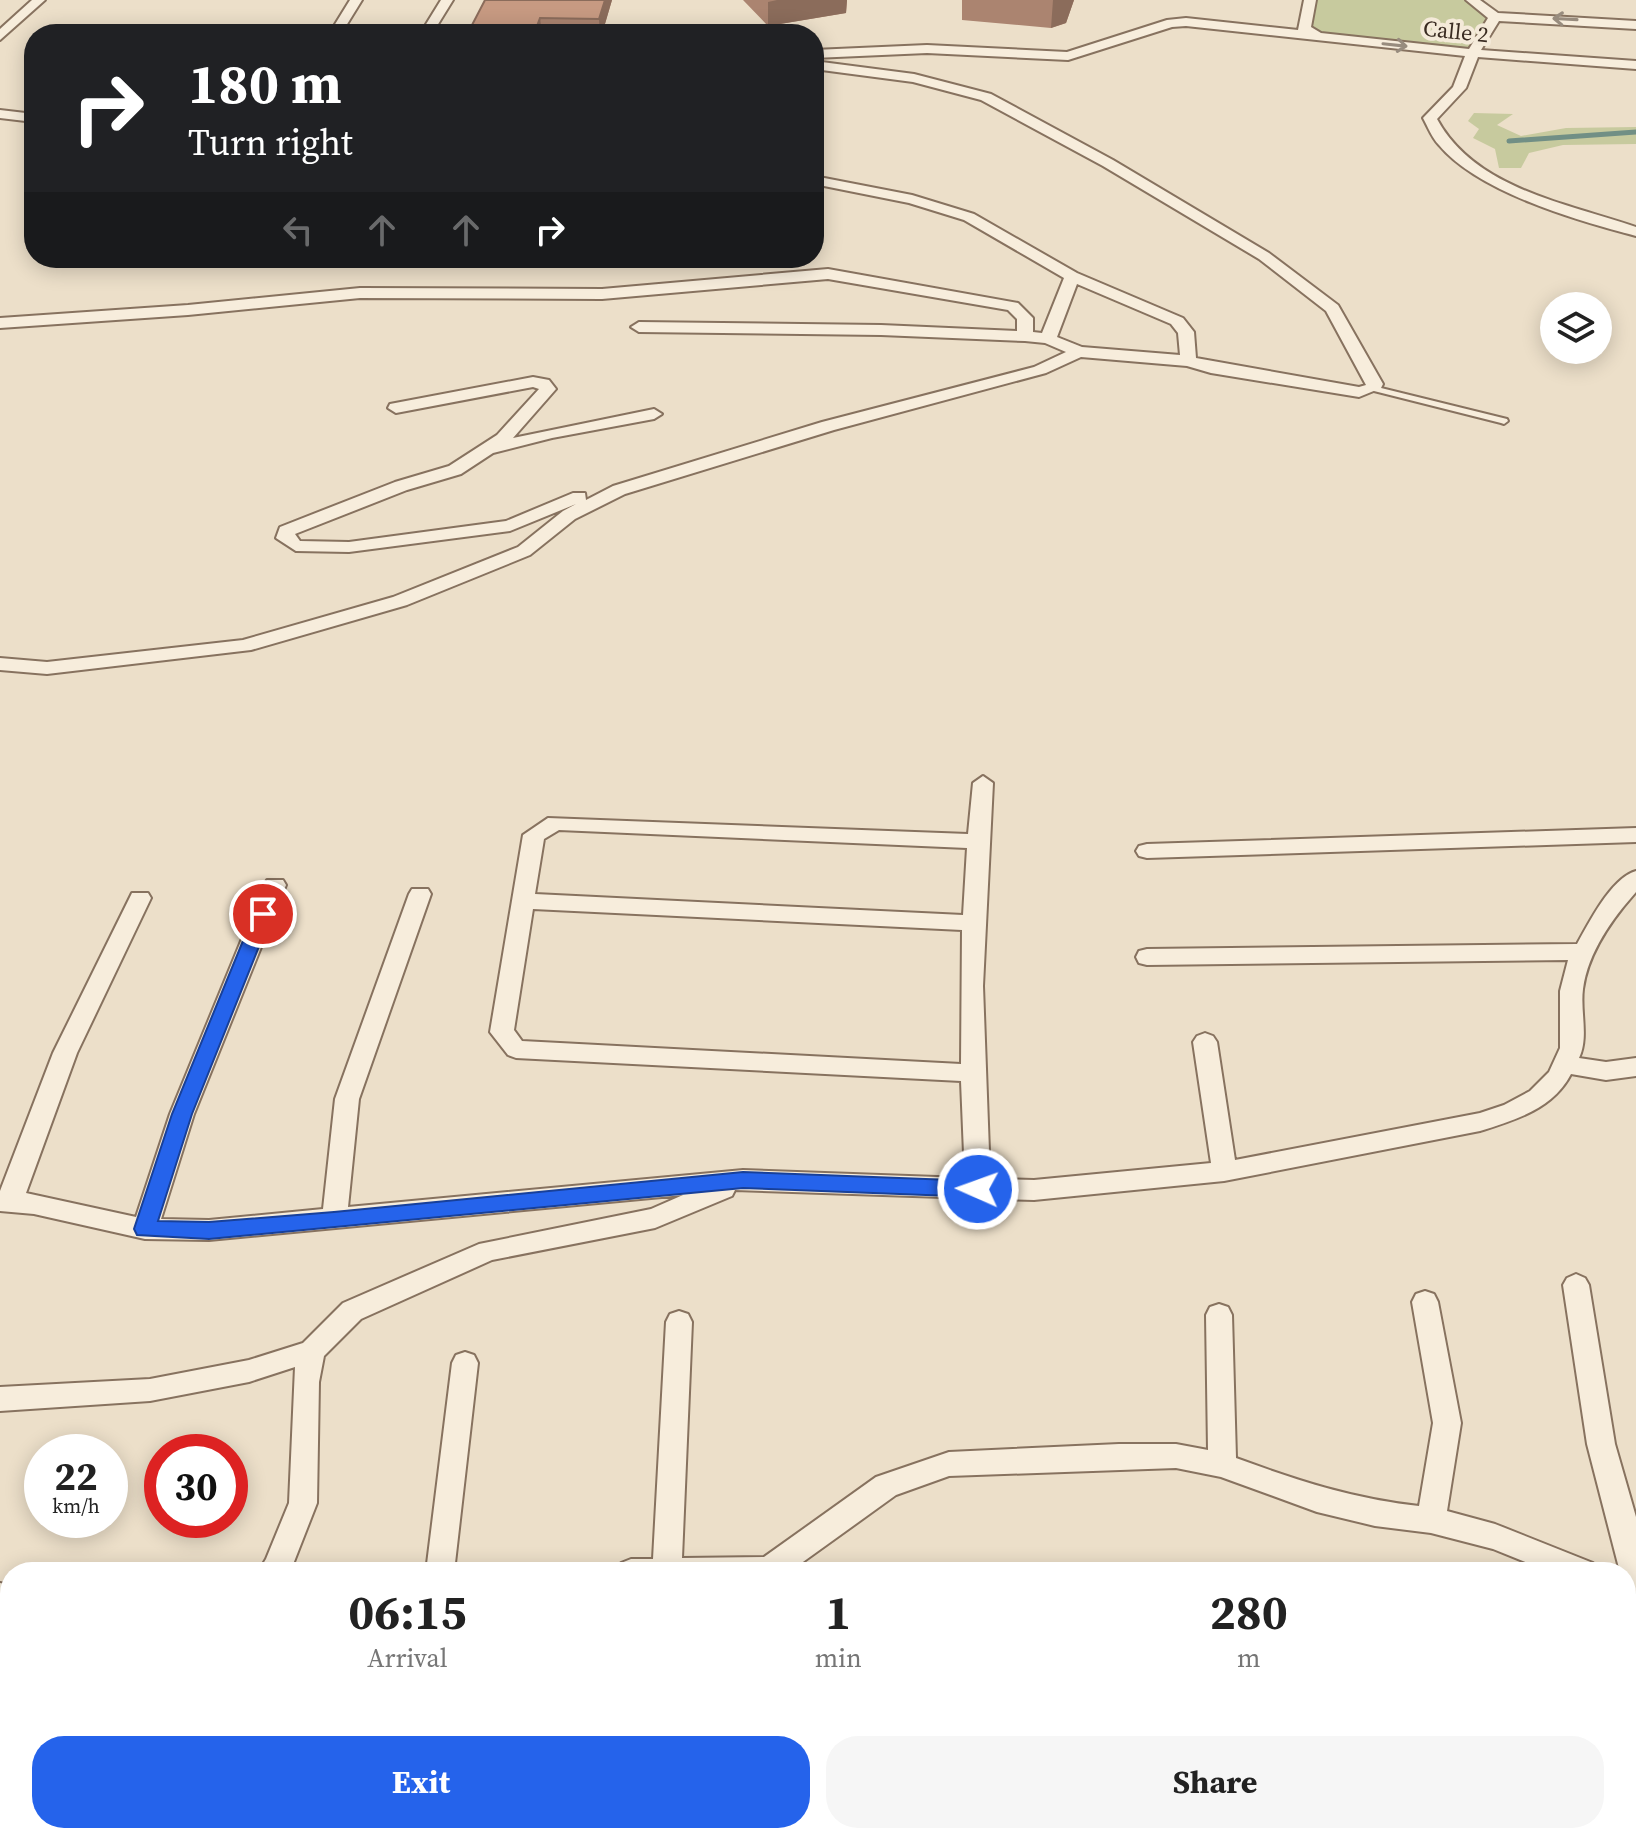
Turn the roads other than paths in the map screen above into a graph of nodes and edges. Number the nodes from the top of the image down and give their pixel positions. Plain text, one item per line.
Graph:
1 (39, 0) edge
2 (356, 0) edge
3 (447, 0) edge
4 (1310, 0) edge
5 (1463, 0) edge
6 (1472, 0) edge
7 (1636, 10) edge
8 (1495, 17) junction
9 (1594, 20) junction
10 (341, 24) edge
11 (432, 24) edge
12 (1636, 25) edge
13 (0, 36) edge
14 (1318, 36) junction
15 (1473, 53) junction
16 (824, 54) edge
17 (1636, 65) edge
18 (824, 66) edge
19 (0, 114) edge
20 (24, 117) edge
21 (824, 182) edge
22 (1636, 232) edge
23 (810, 268) edge
24 (809, 275) junction
25 (1072, 276) junction
26 (0, 323) edge
27 (639, 327) dead end
28 (1025, 336) junction
29 (1048, 339) junction
30 (1079, 352) junction
31 (1188, 361) junction
32 (1373, 388) junction
33 (396, 408) dead end
34 (654, 414) dead end
35 (1504, 421) dead end
36 (491, 449) junction
37 (619, 490) junction
38 (0, 664) edge
39 (983, 783) dead end
40 (1636, 835) edge
41 (977, 841) junction
42 (1147, 851) dead end
43 (1636, 878) edge
44 (275, 885) dead end
45 (420, 894) dead end
46 (140, 898) dead end
47 (523, 901) junction
48 (973, 923) junction
49 (1583, 952) junction
50 (1147, 957) dead end
51 (1205, 1042) dead end
52 (1566, 1064) junction
53 (1636, 1067) edge
54 (971, 1073) junction
55 (1224, 1171) junction
56 (743, 1180) junction
57 (978, 1189) junction
58 (5, 1201) edge
59 (334, 1220) junction
60 (145, 1229) junction
61 (1576, 1285) dead end
62 (1425, 1302) dead end
63 (1219, 1315) dead end
64 (679, 1322) dead end
65 (312, 1351) junction
66 (465, 1363) dead end
67 (0, 1399) edge
68 (1222, 1465) junction
69 (1431, 1520) junction
70 (279, 1562) edge
71 (441, 1562) edge
72 (667, 1562) edge
73 (780, 1562) edge
74 (1558, 1562) edge
75 (1632, 1562) edge

1 - 13 street
2 - 10 street
3 - 11 street
4 - 14 street
5 - 6 street
6 - 8 street
7 - 9 street
9 -> 8 street
8 - 15 street
9 - 12 street
14 -> 15 street, Calle 2
14 - 16 street, Calle 2
15 - 17 street, Calle 2
15 - 22 street
18 - 32 street
19 - 20 street
21 - 25 street
23 - 24 street
24 - 26 street
24 - 28 street
25 - 29 street
25 - 31 street
27 - 28 street
28 - 29 street
29 - 30 street
30 - 31 street
30 - 37 street
31 - 32 street
32 - 35 lane
33 - 36 street
34 - 36 street
36 - 37 street
37 - 38 street
39 - 41 street
40 - 42 street
41 - 47 street
41 - 48 street
43 - 49 street
44 - 60 street
45 - 59 street
46 - 58 street
47 - 48 street
47 - 54 street
48 - 54 street
49 - 50 street
49 - 52 street
51 - 55 street
52 - 53 street
52 - 55 street
54 - 57 street
55 - 57 street
56 - 57 street
56 - 59 street
56 - 65 street
58 - 60 street
59 - 60 street
61 - 75 street
62 - 69 street
63 - 68 street
64 - 72 street
65 - 67 street
65 - 70 street
66 - 71 street
68 - 69 street
68 - 73 street
69 - 74 street

